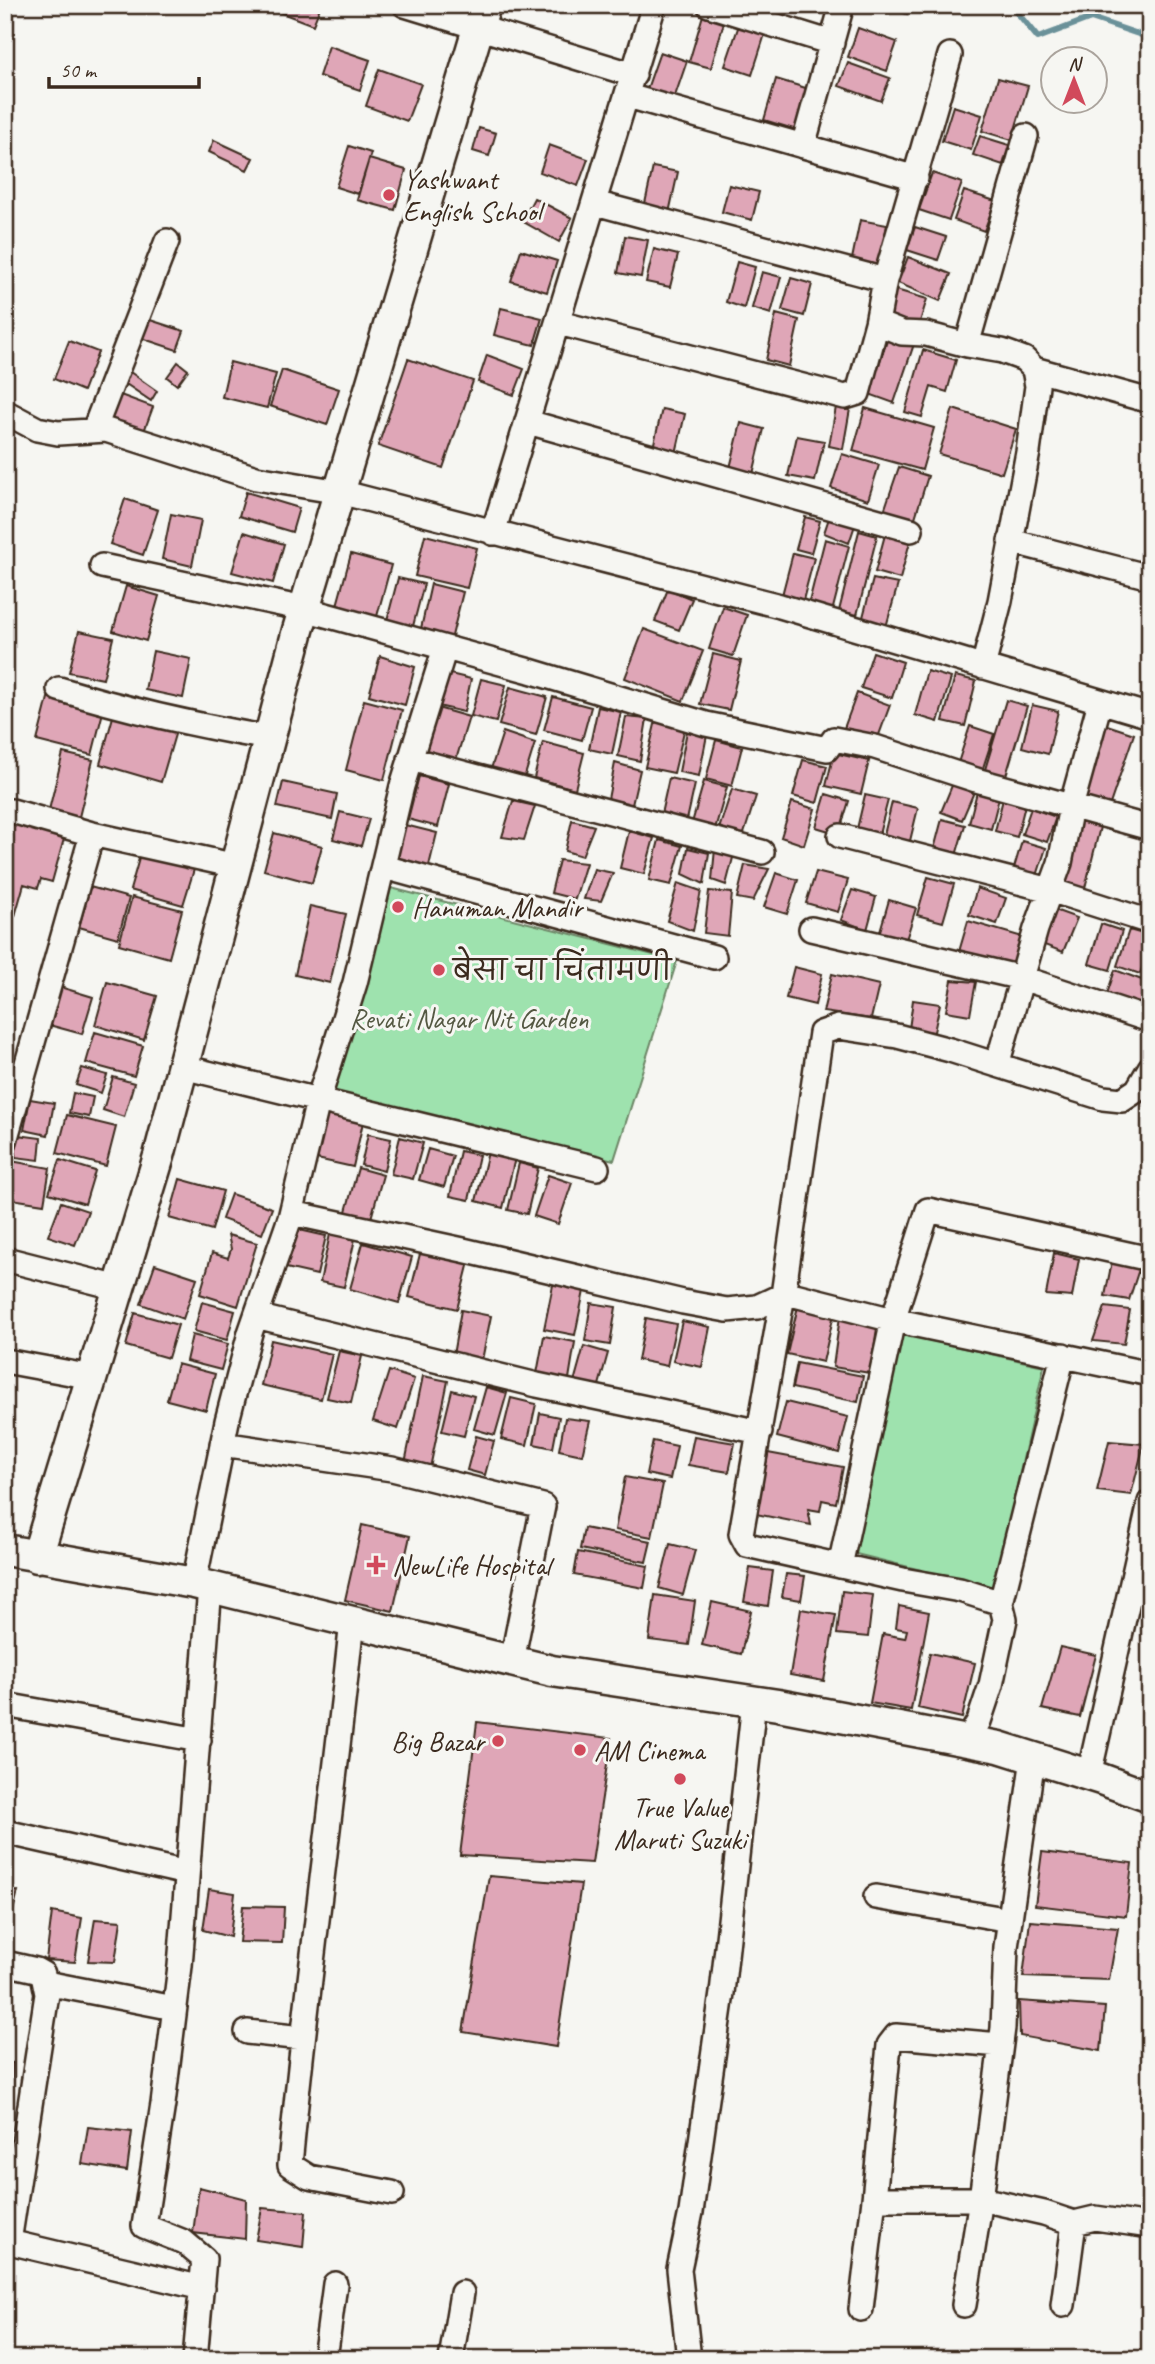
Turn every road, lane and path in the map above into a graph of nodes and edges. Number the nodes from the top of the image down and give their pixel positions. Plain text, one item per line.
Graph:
1 (405, 5) edge
2 (654, 5) edge
3 (709, 5) edge
4 (842, 5) edge
5 (481, 16) edge
6 (832, 43) junction
7 (950, 55) dead end
8 (631, 85) junction
9 (1026, 136) dead end
10 (803, 146) junction
11 (916, 178) junction
12 (596, 203) junction
13 (167, 241) dead end
14 (885, 280) junction
15 (559, 323) junction
16 (877, 323) junction
17 (967, 345) junction
18 (1034, 369) junction
19 (1150, 401) edge
20 (5, 412) edge
21 (528, 422) junction
22 (94, 430) junction
23 (340, 492) junction
24 (911, 530) dead end
25 (494, 533) junction
26 (1010, 541) junction
27 (102, 566) dead end
28 (1150, 577) edge
29 (304, 609) junction
30 (445, 648) junction
31 (983, 667) junction
32 (59, 689) dead end
33 (1100, 702) junction
34 (1150, 716) edge
35 (270, 738) junction
36 (411, 759) junction
37 (1071, 807) junction
38 (12, 811) dead end
39 (1150, 828) edge
40 (92, 835) junction
41 (840, 836) dead end
42 (762, 852) dead end
43 (236, 866) junction
44 (384, 867) junction
45 (1050, 890) junction
46 (1150, 922) edge
47 (811, 929) dead end
48 (714, 957) dead end
49 (1022, 978) junction
50 (1150, 1020) edge
51 (997, 1065) junction
52 (183, 1067) junction
53 (1150, 1068) edge
54 (1143, 1098) edge
55 (318, 1101) junction
56 (5, 1141) edge
57 (597, 1168) dead end
58 (292, 1213) junction
59 (5, 1259) edge
60 (1150, 1259) edge
61 (119, 1288) junction
62 (783, 1295) junction
63 (256, 1315) junction
64 (892, 1320) junction
65 (1063, 1355) junction
66 (5, 1361) edge
67 (1150, 1374) edge
68 (92, 1377) junction
69 (760, 1432) junction
70 (222, 1444) junction
71 (1150, 1502) edge
72 (5, 1550) edge
73 (37, 1557) junction
74 (840, 1566) junction
75 (202, 1585) junction
76 (1001, 1603) junction
77 (352, 1621) junction
78 (512, 1661) junction
79 (754, 1702) junction
80 (5, 1705) edge
81 (199, 1740) junction
82 (967, 1741) junction
83 (1033, 1758) junction
84 (1089, 1775) junction
85 (1150, 1797) edge
86 (5, 1832) edge
87 (187, 1873) junction
88 (876, 1897) dead end
89 (1010, 1920) junction
90 (5, 1963) edge
91 (46, 1983) junction
92 (174, 2008) junction
93 (247, 2032) dead end
94 (302, 2038) junction
95 (1000, 2045) junction
96 (392, 2193) dead end
97 (874, 2199) junction
98 (981, 2199) junction
99 (1074, 2223) junction
100 (1150, 2226) edge
101 (7, 2242) edge
102 (335, 2284) dead end
103 (202, 2288) junction
104 (462, 2293) dead end
105 (964, 2305) dead end
106 (1063, 2305) dead end
107 (861, 2309) dead end
108 (195, 2359) edge
109 (325, 2359) edge
110 (451, 2359) edge
111 (689, 2359) edge

1 - 5 street
2 - 8 street
3 - 6 street
4 - 6 street
5 - 8 street
5 - 23 street
6 - 10 street
7 - 11 street
8 - 10 street
8 - 12 street
9 - 17 street
10 - 11 street
11 - 14 street
12 - 14 street
12 - 15 street
13 - 22 street
14 - 16 street
15 - 16 street
15 - 21 street
16 - 17 street
17 - 18 street
18 - 19 street
18 - 26 street
20 - 22 street
21 - 24 street
21 - 25 street
22 - 23 street
23 - 25 street
23 - 29 street
25 - 31 street
26 - 28 street
26 - 31 street
27 - 29 street
29 - 30 street
29 - 35 street
30 - 36 street
30 - 37 street
31 - 33 street
32 - 35 street
33 - 34 street
33 - 37 street
35 - 43 street
36 - 42 street
36 - 44 street
37 - 39 street
37 - 45 street
38 - 40 street
40 - 43 street
40 - 56 street
41 - 45 street
43 - 52 street
44 - 48 street
44 - 55 street
45 - 46 street
45 - 49 street
47 - 49 street
49 - 50 street
49 - 51 street
51 - 54 street
51 - 62 street
52 - 55 street
52 - 61 street
53 - 54 street
55 - 57 street
55 - 58 street
58 - 62 street
58 - 63 street
59 - 61 street
60 - 64 street
61 - 68 street
62 - 64 street
62 - 69 street
63 - 69 street
63 - 70 street
64 - 65 street
64 - 74 street
65 - 67 street
65 - 76 street
66 - 68 street
68 - 73 street
69 - 74 street
70 - 75 street
70 - 78 street
71 - 84 street
72 - 73 street
73 - 75 street
74 - 76 street
75 - 77 street
75 - 81 street
76 - 82 street
77 - 78 street
77 - 94 street
78 - 79 street
79 - 82 street
79 - 111 street
80 - 81 street
81 - 87 street
82 - 83 street
83 - 84 street
83 - 89 street
84 - 85 street
86 - 87 street
87 - 92 street
88 - 89 street
89 - 95 street
90 - 91 street
91 - 92 street
91 - 101 street
92 - 103 street
93 - 94 street
94 - 96 street
95 - 97 street
95 - 98 street
97 - 98 street
97 - 107 street
98 - 99 street
98 - 105 street
99 - 100 street
99 - 106 street
101 - 103 street
102 - 109 street
103 - 108 street
104 - 110 street

